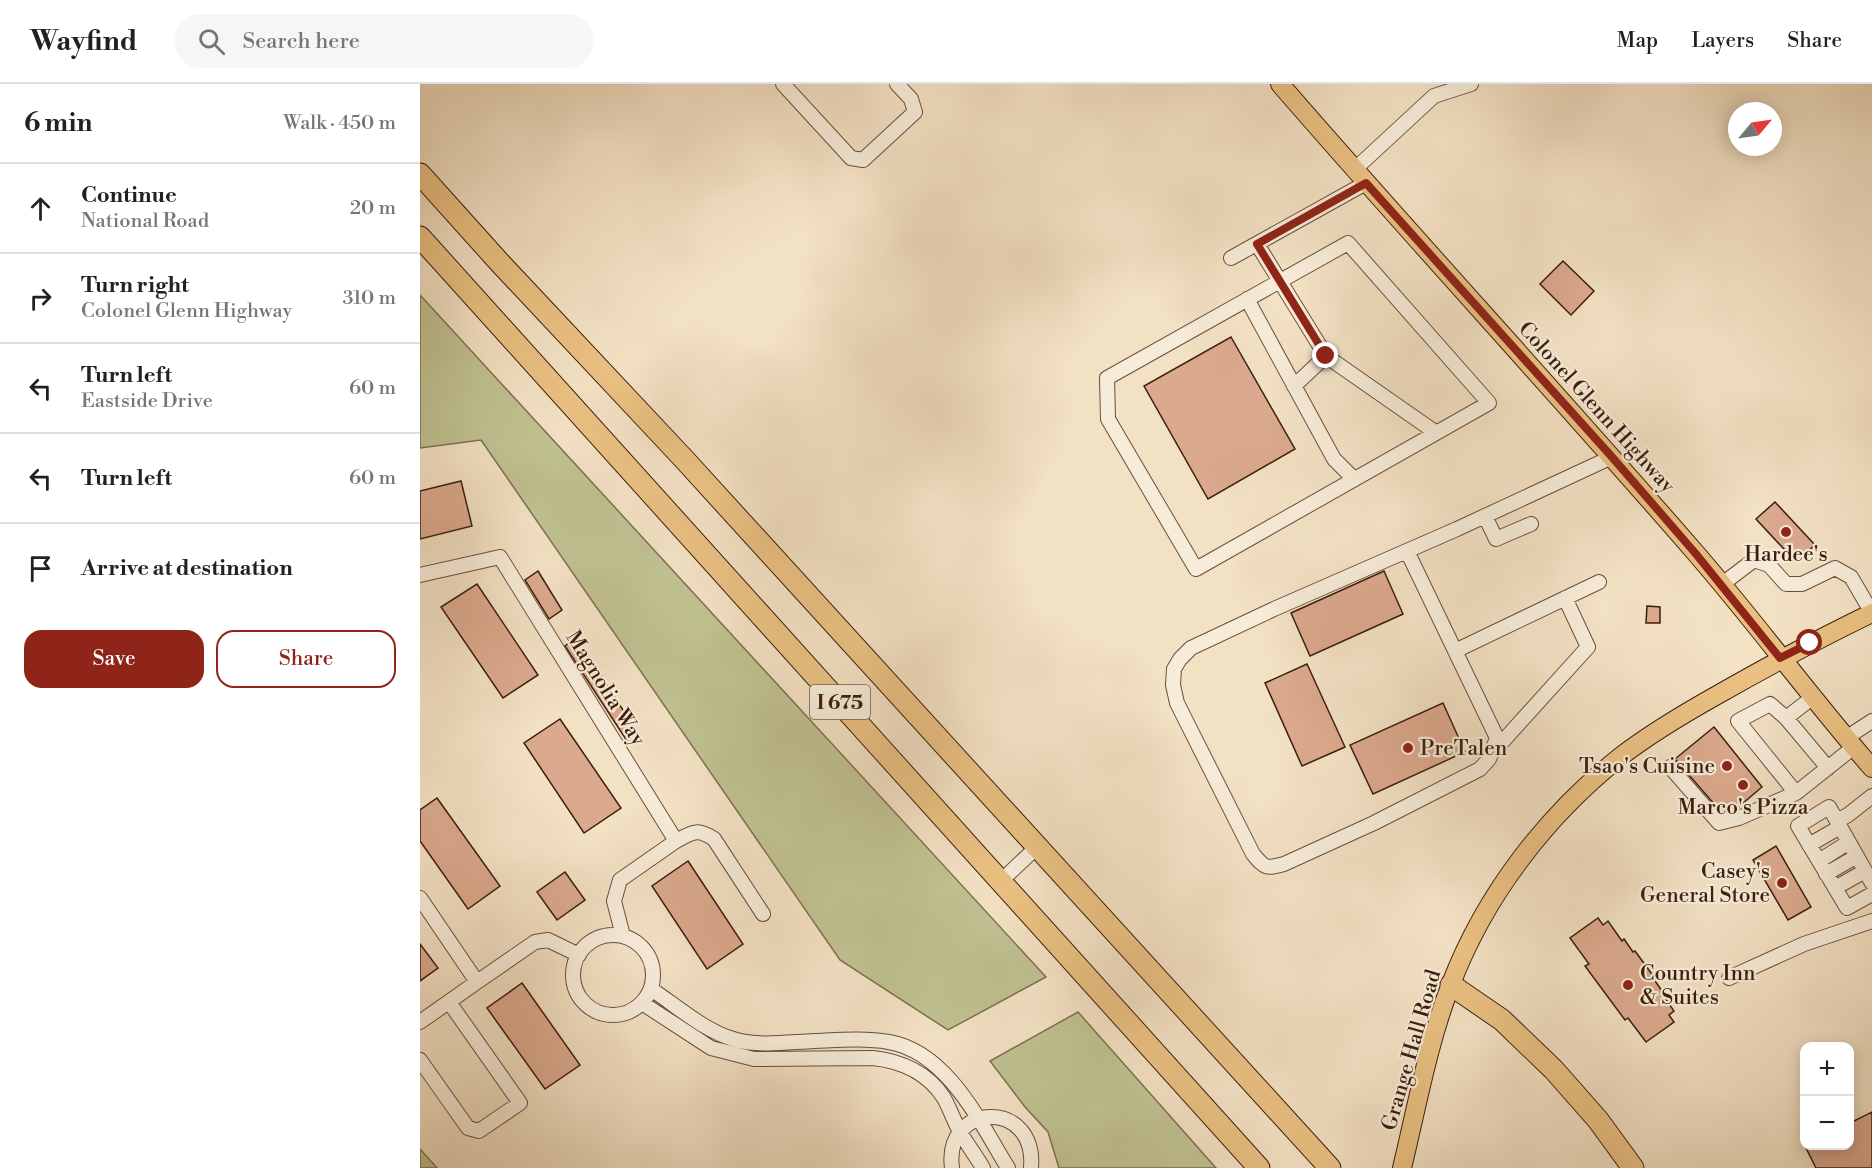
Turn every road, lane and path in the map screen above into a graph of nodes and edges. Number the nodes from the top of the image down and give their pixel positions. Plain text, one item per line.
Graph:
1 (783, 84) edge
2 (897, 84) edge
3 (1280, 84) edge
4 (1471, 84) edge
5 (1436, 90) edge
6 (420, 156) edge
7 (420, 174) edge
8 (1360, 177) junction
9 (420, 237) edge
10 (1257, 244) junction
11 (1231, 258) dead end
12 (500, 263) junction
13 (1279, 282) junction
14 (1247, 300) junction
15 (1326, 356) junction
16 (1294, 386) junction
17 (1435, 432) junction
18 (1612, 457) junction
19 (1354, 479) junction
20 (1485, 516) junction
21 (1531, 524) dead end
22 (1407, 551) junction
23 (420, 575) edge
24 (1599, 582) dead end
25 (1721, 585) junction
26 (1565, 598) junction
27 (1872, 613) edge
28 (1455, 651) junction
29 (1780, 658) junction
30 (1812, 698) junction
31 (1786, 718) junction
32 (1872, 720) edge
33 (1850, 743) junction
34 (1490, 756) junction
35 (1671, 767) dead end
36 (1828, 768) junction
37 (1872, 768) edge
38 (1796, 793) junction
39 (1872, 796) edge
40 (1839, 824) junction
41 (676, 841) junction
42 (1849, 842) junction
43 (1809, 845) junction
44 (1037, 847) junction
45 (1857, 856) junction
46 (1819, 861) junction
47 (1826, 874) junction
48 (1869, 877) edge
49 (1001, 881) junction
50 (1835, 888) junction
51 (1872, 894) edge
52 (420, 898) edge
53 (1846, 908) junction
54 (764, 914) dead end
55 (1872, 921) edge
56 (1856, 926) junction
57 (623, 936) junction
58 (579, 955) junction
59 (1729, 978) dead end
60 (477, 982) junction
61 (1451, 985) junction
62 (651, 990) junction
63 (449, 1002) junction
64 (642, 1004) junction
65 (420, 1022) edge
66 (420, 1060) edge
67 (978, 1119) junction
68 (960, 1131) junction
69 (1403, 1164) edge
70 (952, 1168) edge
71 (983, 1168) edge
72 (1008, 1168) edge
73 (1031, 1168) edge
74 (1259, 1168) edge
75 (1330, 1168) edge
76 (1633, 1168) edge

1 - 2 street
3 - 8 main road, Colonel Glenn Highway
4 - 5 street
5 - 8 street
6 - 12 highway
7 - 12 highway, I 675
8 - 10 street
8 - 18 main road, Colonel Glenn Highway
9 - 49 highway, I 675
10 - 11 street
10 - 13 street
12 - 44 highway, I 675
13 - 14 street
13 - 15 street
13 - 17 street
14 - 16 street
14 - 19 street
15 - 16 street
15 - 17 street
16 - 19 street
17 - 19 street
18 - 20 street
18 - 25 main road, Colonel Glenn Highway
20 - 21 street
20 - 22 street
22 - 28 street
22 - 34 street
23 - 41 street, Magnolia Way
24 - 26 street
25 - 27 street
25 - 29 main road, Colonel Glenn Highway
26 - 28 street
26 - 34 street
27 - 29 main road, Grange Hall Road
28 - 34 street
29 - 30 main road, Colonel Glenn Highway
29 - 61 main road, Grange Hall Road
30 - 31 street
30 - 33 main road, Colonel Glenn Highway
31 - 36 street
31 - 38 street
32 - 33 street
33 - 36 street
33 - 37 main road, Colonel Glenn Highway
35 - 38 street
36 - 38 street
39 - 40 street
40 - 42 street
40 - 43 street
40 - 43 street
41 - 54 street
41 - 57 street
42 - 45 street
42 - 46 street
43 - 46 street
44 - 49 street
44 - 75 highway, I 675
45 - 47 street
45 - 48 street
46 - 47 street
47 - 50 street
48 - 50 street
49 - 74 highway, I 675
50 - 53 street
51 - 53 street
52 - 60 street
53 - 56 street
55 - 56 street
56 - 59 street
57 - 58 street
57 - 62 street
58 - 60 street
58 - 64 street
60 - 63 street
61 - 69 main road, Grange Hall Road
61 - 76 highway
62 - 64 street
62 - 67 street
63 - 65 street
63 - 66 street
64 - 68 street
67 - 68 street
67 - 72 street
67 - 73 street
68 - 70 street
68 - 71 street

